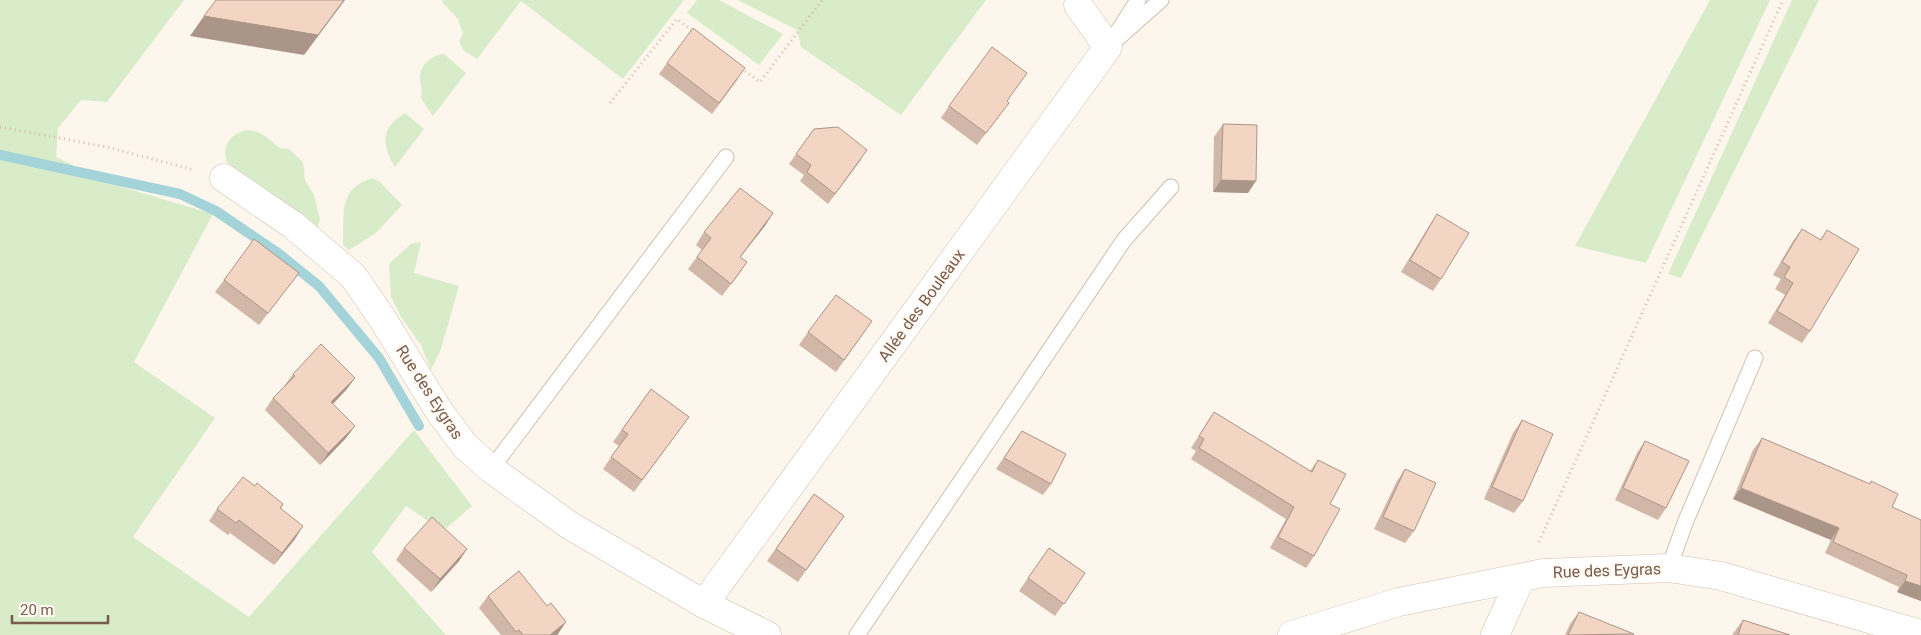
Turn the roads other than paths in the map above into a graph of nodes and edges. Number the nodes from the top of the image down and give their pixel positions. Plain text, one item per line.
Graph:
1 (1138, 0) edge
2 (1161, 0) edge
3 (1078, 5) dead end
4 (1108, 47) junction
5 (726, 157) dead end
6 (224, 178) road end
7 (1171, 187) dead end
8 (1755, 358) dead end
9 (491, 469) junction
10 (1669, 568) junction
11 (1520, 578) junction
12 (704, 604) junction
13 (1921, 634) edge
14 (766, 635) edge
15 (857, 635) edge
16 (1292, 635) edge
17 (1495, 635) edge

1 - 4 lane
2 - 4 lane
3 - 4 street
4 - 12 street, Allée des Bouleaux
5 - 9 lane
6 - 9 street, Rue des Eygras
7 - 15 lane
8 - 10 lane
9 - 12 street, Rue des Eygras
10 - 11 street, Rue des Eygras
10 - 13 street, Rue des Eygras
11 - 16 street, Rue des Eygras
11 - 17 street
12 - 14 street, Rue des Eygras

